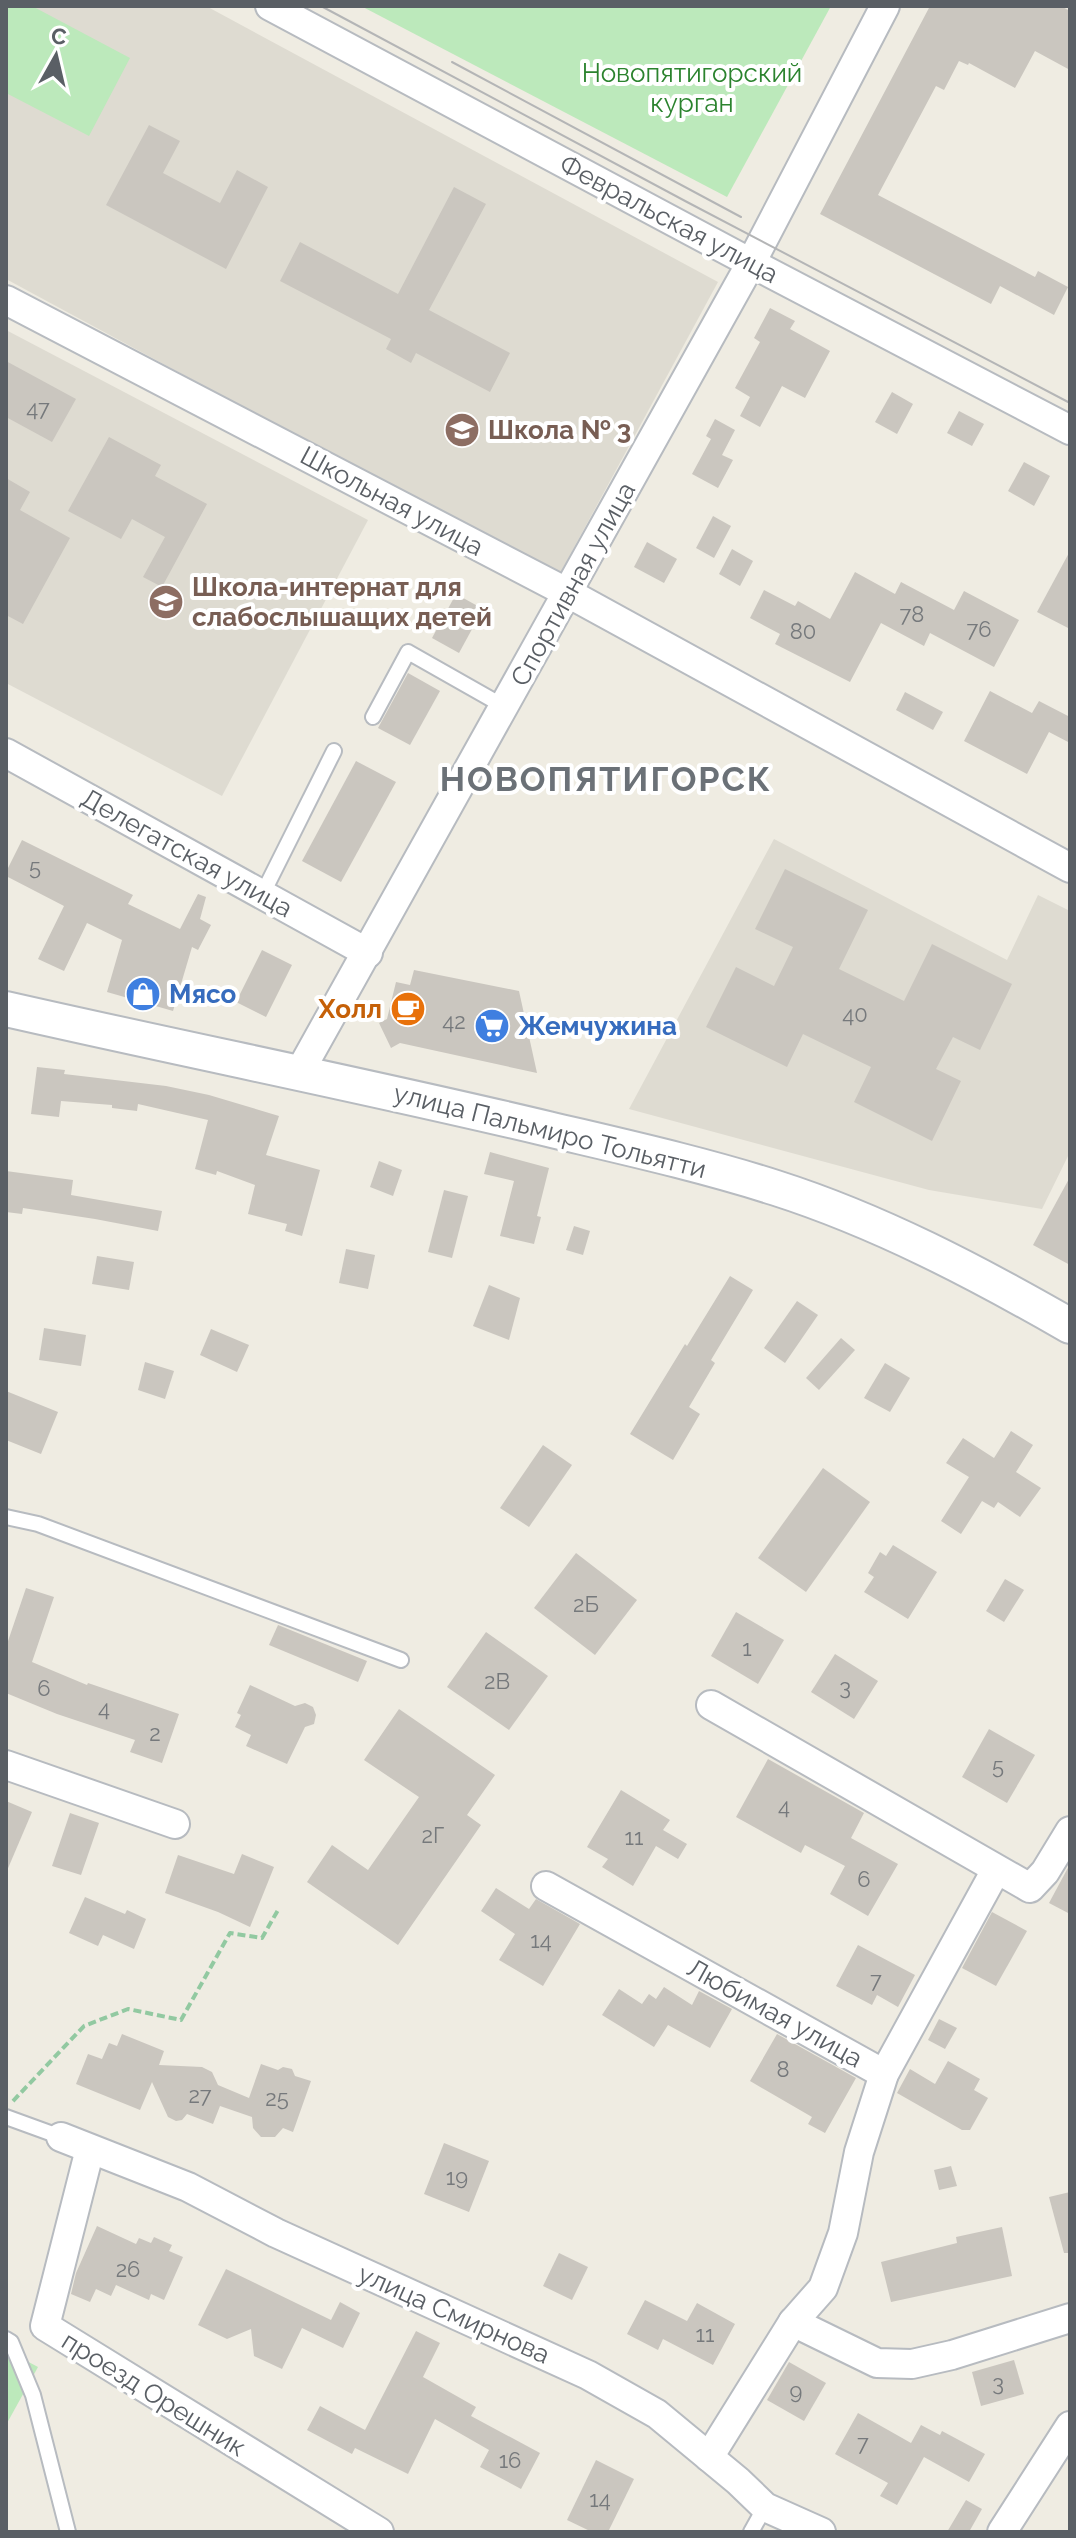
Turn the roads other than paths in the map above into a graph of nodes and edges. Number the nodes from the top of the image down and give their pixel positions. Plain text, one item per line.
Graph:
1 (270, 6) edge
2 (885, 6) edge
3 (751, 263) junction
4 (6, 300) edge
5 (1070, 430) edge
6 (568, 593) junction
7 (505, 707) junction
8 (373, 717) dead end
9 (334, 751) dead end
10 (6, 753) edge
11 (1070, 868) edge
12 (262, 895) junction
13 (368, 953) junction
14 (6, 1009) edge
15 (299, 1073) junction
16 (1070, 1326) edge
17 (6, 1517) edge
18 (401, 1660) dead end
19 (711, 1705) dead end
20 (6, 1765) edge
21 (175, 1824) dead end
22 (1070, 1831) edge
23 (996, 1870) junction
24 (546, 1886) dead end
25 (884, 2074) junction
26 (6, 2117) edge
27 (61, 2137) joint
28 (90, 2149) junction
29 (1070, 2318) edge
30 (793, 2322) junction
31 (6, 2339) edge
32 (1070, 2426) edge
33 (709, 2457) junction
34 (765, 2507) junction
35 (68, 2532) edge
36 (379, 2532) edge
37 (751, 2532) edge
38 (821, 2532) edge
39 (1002, 2532) edge

1 - 3 street, Февральская улица
2 - 3 street, Спортивная улица
3 - 5 street, Февральская улица
3 - 6 street, Спортивная улица
4 - 6 street, Школьная улица
6 - 7 street, Спортивная улица
6 - 11 street, Школьная улица
7 - 8 lane
7 - 13 street, Спортивная улица
9 - 12 lane
10 - 12 street, Делегатская улица
12 - 13 street, Делегатская улица
13 - 15 street, Спортивная улица
14 - 15 street, улица Пальмиро Тольятти
15 - 16 street, улица Пальмиро Тольятти
17 - 18 lane
19 - 23 street
20 - 21 street
22 - 23 street
23 - 25 street, Любимая улица
24 - 25 street, Любимая улица
25 - 30 street
26 - 27 lane
27 - 28 street, улица Смирнова
28 - 33 street, улица Смирнова
28 - 36 street, проезд Орешник
29 - 30 street
30 - 33 street
31 - 35 lane
32 - 39 street
33 - 34 street, улица Смирнова
34 - 37 lane
34 - 38 street, улица Смирнова

